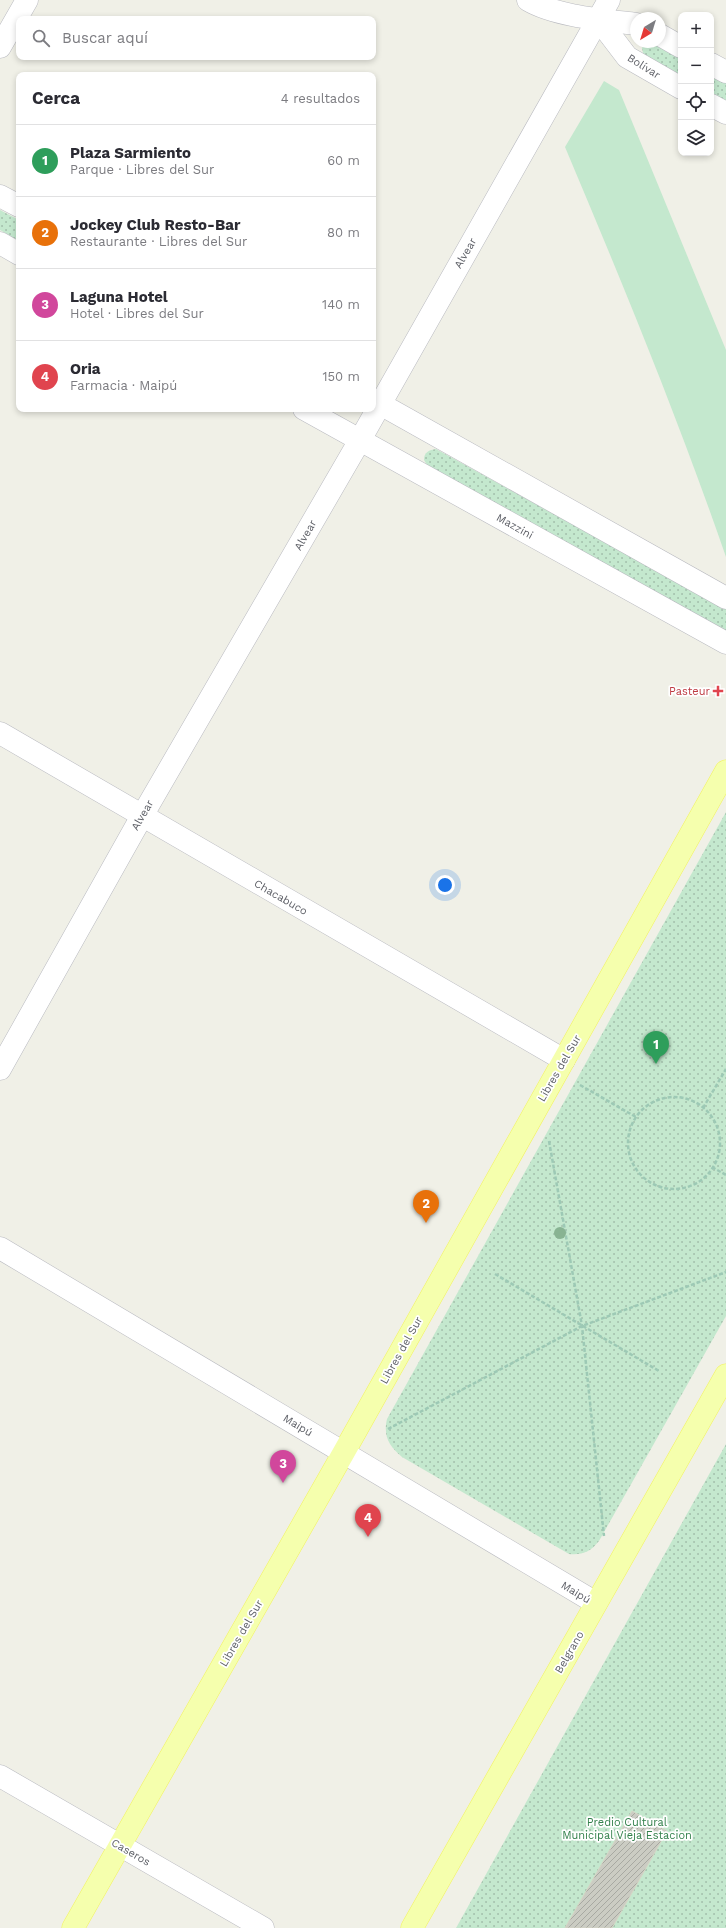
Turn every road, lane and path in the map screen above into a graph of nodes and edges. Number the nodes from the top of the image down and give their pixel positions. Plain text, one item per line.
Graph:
1 (27, 0) edge
2 (528, 0) edge
3 (609, 0) edge
4 (18, 16) edge
5 (16, 19) edge
6 (598, 19) junction
7 (630, 23) edge
8 (666, 38) edge
9 (678, 45) edge
10 (0, 47) edge
11 (714, 66) edge
12 (726, 72) edge
13 (678, 86) edge
14 (714, 107) edge
15 (726, 113) edge
16 (0, 196) edge
17 (16, 204) edge
18 (0, 243) edge
19 (16, 252) edge
20 (376, 402) edge
21 (309, 412) edge
22 (372, 412) edge
23 (360, 440) junction
24 (726, 598) edge
25 (726, 642) edge
26 (0, 733) edge
27 (726, 771) edge
28 (142, 816) junction
29 (560, 1066) junction
30 (0, 1069) edge
31 (726, 1069) edge
32 (703, 1108) junction
33 (636, 1117) junction
34 (549, 1137) dead end
35 (712, 1167) junction
36 (726, 1175) edge
37 (0, 1248) edge
38 (726, 1272) edge
39 (495, 1274) dead end
40 (582, 1326) junction
41 (659, 1371) dead end
42 (726, 1375) edge
43 (386, 1430) dead end
44 (344, 1452) junction
45 (608, 1582) junction
46 (596, 1603) junction
47 (0, 1776) edge
48 (120, 1846) junction
49 (73, 1928) edge
50 (263, 1928) edge
51 (412, 1928) edge

1 - 4 street
2 - 6 street
3 - 6 street, Alvear
5 - 10 street
6 - 7 street
6 - 13 street, Bolívar
6 - 20 street, Alvear
8 - 9 street
11 - 12 street
14 - 15 street
16 - 17 street
18 - 19 street
20 - 24 street
21 - 23 street, Mazzini
22 - 23 street, Alvear
23 - 25 street, Mazzini
23 - 28 street, Alvear
26 - 28 street, Chacabuco
27 - 29 main road, Libres del Sur
28 - 29 street, Chacabuco
28 - 30 street, Alvear
29 - 33 path
29 - 44 main road, Libres del Sur
31 - 32 path
32 - 33 path
32 - 35 path
33 - 35 path
34 - 40 path
35 - 36 path
37 - 44 street, Maipú
38 - 40 path
39 - 40 path
40 - 41 path
40 - 43 path
40 - 45 path
42 - 45 main road, Belgrano
44 - 46 street, Maipú
44 - 48 main road, Libres del Sur
45 - 46 main road, Belgrano
46 - 51 main road, Belgrano
47 - 48 street, Caseros
48 - 49 main road, Libres del Sur
48 - 50 street, Caseros

